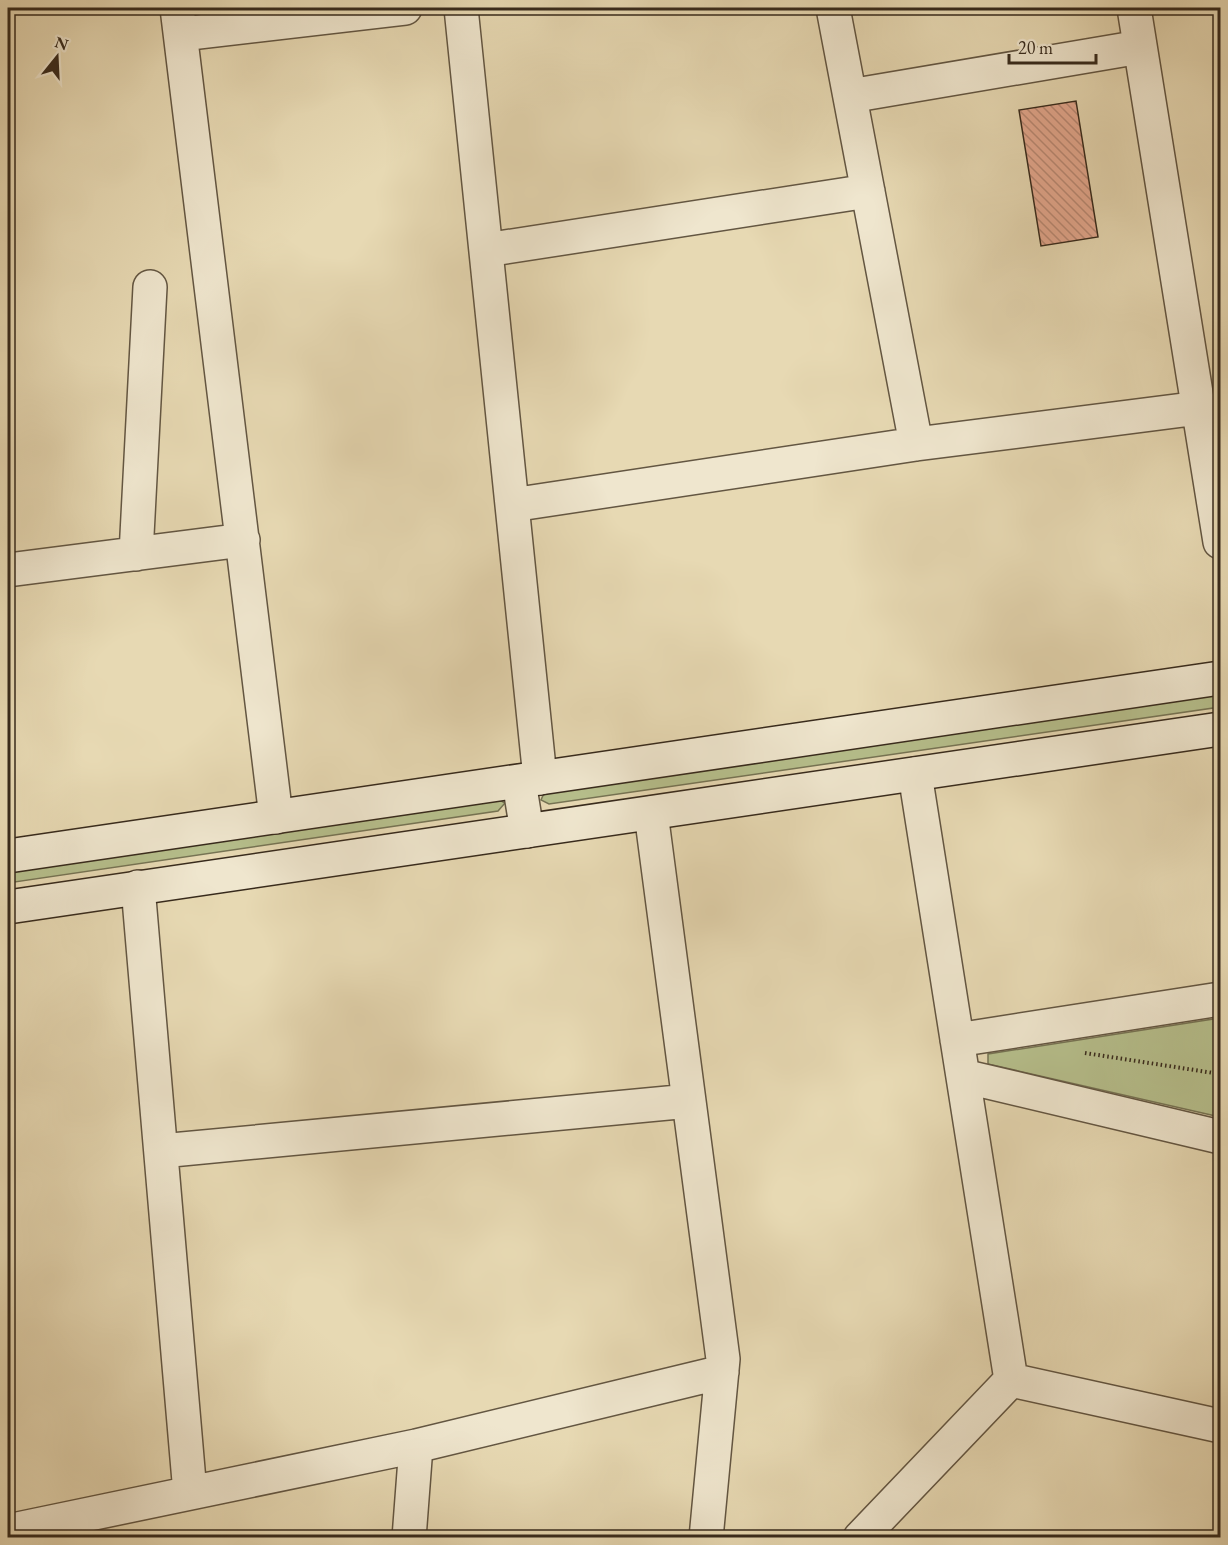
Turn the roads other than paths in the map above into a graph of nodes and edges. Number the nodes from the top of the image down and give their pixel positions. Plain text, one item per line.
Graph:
1 (405, 8) edge
2 (461, 8) edge
3 (833, 8) edge
4 (1134, 8) edge
5 (179, 20) edge
6 (1140, 47) junction
7 (850, 96) junction
8 (868, 191) junction
9 (486, 250) junction
10 (150, 287) dead end
11 (1199, 408) junction
12 (916, 444) junction
13 (512, 505) junction
14 (243, 540) junction
15 (1221, 542) edge
16 (136, 554) junction
17 (8, 570) edge
18 (1221, 678) edge
19 (1221, 729) edge
20 (915, 774) junction
21 (530, 780) junction
22 (651, 813) junction
23 (276, 817) junction
24 (527, 831) junction
25 (8, 856) edge
26 (138, 888) junction
27 (8, 907) edge
28 (1221, 999) edge
29 (957, 1040) junction
30 (963, 1076) junction
31 (689, 1101) junction
32 (1221, 1137) edge
33 (161, 1151) junction
34 (722, 1372) junction
35 (1011, 1380) junction
36 (1221, 1426) edge
37 (416, 1446) junction
38 (190, 1493) junction
39 (8, 1531) edge
40 (861, 1537) edge
41 (409, 1538) edge
42 (706, 1538) edge

1 - 5 street
2 - 9 street
3 - 7 street
4 - 6 street
5 - 14 street
6 - 7 street
6 - 11 street
7 - 8 street
8 - 9 street
8 - 12 street
9 - 13 street
10 - 16 street
11 - 12 street
11 - 15 street
12 - 13 street
13 - 21 street
14 - 16 street
14 - 23 street
16 - 17 street
18 - 21 street
19 - 20 street
20 - 22 street
20 - 29 street
21 - 23 street
21 - 24 street
22 - 24 street
22 - 31 street
23 - 25 street
24 - 26 street
26 - 27 street
26 - 33 street
28 - 29 street
29 - 30 street
30 - 32 street
30 - 35 street
31 - 33 street
31 - 34 street
33 - 38 street
34 - 37 street
34 - 42 street
35 - 36 street
35 - 40 street
37 - 38 street
37 - 41 street
38 - 39 street

